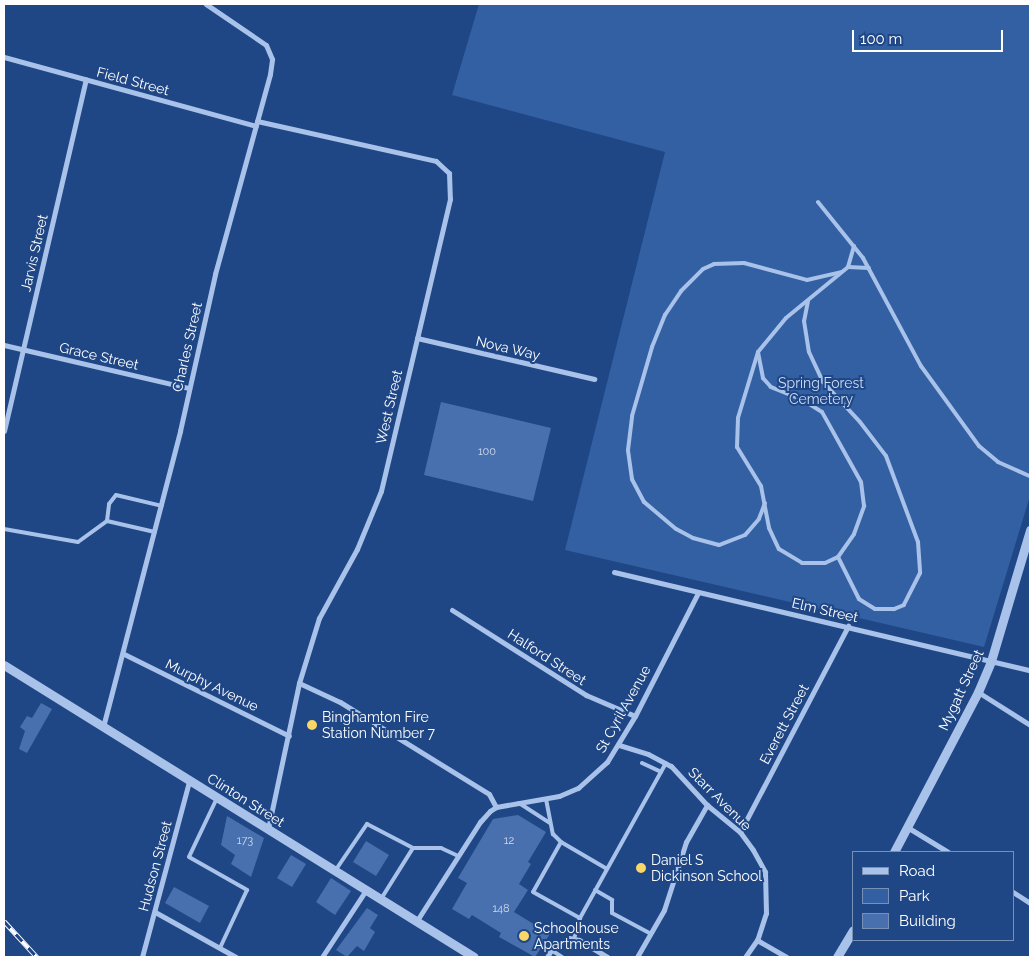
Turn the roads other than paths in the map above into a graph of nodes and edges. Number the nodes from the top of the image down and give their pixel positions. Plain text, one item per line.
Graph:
1 (206, 4) edge
2 (4, 57) edge
3 (86, 80) junction
4 (257, 124) junction
5 (818, 202) dead end
6 (854, 246) junction
7 (848, 267) junction
8 (869, 268) junction
9 (843, 272) junction
10 (808, 301) junction
11 (417, 338) junction
12 (4, 345) edge
13 (23, 350) junction
14 (758, 352) junction
15 (594, 379) dead end
16 (189, 388) junction
17 (4, 431) edge
18 (1030, 476) edge
19 (765, 503) junction
20 (162, 506) junction
21 (107, 521) junction
22 (4, 529) edge
23 (1030, 530) edge
24 (155, 532) junction
25 (838, 557) junction
26 (614, 572) dead end
27 (698, 593) junction
28 (452, 610) dead end
29 (848, 626) junction
30 (124, 654) junction
31 (991, 661) junction
32 (4, 665) edge
33 (1030, 670) edge
34 (299, 683) junction
35 (978, 692) junction
36 (635, 716) junction
37 (1030, 725) edge
38 (104, 727) junction
39 (289, 736) junction
40 (619, 745) junction
41 (666, 762) junction
42 (642, 763) dead end
43 (661, 772) junction
44 (190, 781) junction
45 (217, 798) junction
46 (546, 799) junction
47 (519, 803) junction
48 (707, 805) junction
49 (496, 807) junction
50 (550, 823) junction
51 (908, 827) junction
52 (268, 830) junction
53 (740, 832) junction
54 (561, 842) junction
55 (413, 848) junction
56 (895, 851) edge
57 (946, 851) edge
58 (458, 856) junction
59 (607, 869) junction
60 (335, 871) junction
61 (366, 890) junction
62 (595, 890) junction
63 (1014, 893) edge
64 (381, 899) junction
65 (1030, 903) edge
66 (155, 912) junction
67 (580, 918) junction
68 (416, 922) junction
69 (852, 932) edge
70 (650, 934) junction
71 (574, 939) junction
72 (757, 940) junction
73 (220, 948) junction
74 (551, 950) junction
75 (142, 957) edge
76 (236, 957) edge
77 (322, 957) edge
78 (474, 957) edge
79 (547, 957) edge
80 (562, 957) edge
81 (607, 957) edge
82 (637, 957) edge
83 (746, 957) edge
84 (786, 957) edge
85 (837, 957) edge

1 - 4 street, Charles Street
2 - 3 street, Field Street
3 - 4 street, Field Street
3 - 13 street, Jarvis Street
4 - 11 street, West Street
4 - 16 street, Charles Street
5 - 6 lane
6 - 7 lane
6 - 8 lane
7 - 8 lane
7 - 9 lane
8 - 18 lane
9 - 10 lane
9 - 19 lane
10 - 14 lane
10 - 25 lane
11 - 15 street, Nova Way
11 - 34 street, West Street
12 - 13 street, Grace Street
13 - 16 street, Grace Street
13 - 17 street, Jarvis Street
14 - 19 lane
14 - 25 lane
16 - 20 street, Charles Street
19 - 25 lane
20 - 21 lane
20 - 24 street, Charles Street
21 - 22 lane
21 - 24 lane
23 - 31 street, Mygatt Street
24 - 30 street, Charles Street
26 - 27 street, Elm Street
27 - 29 street, Elm Street
27 - 36 street, St Cyril Avenue
28 - 36 street, Halford Street
29 - 31 street, Elm Street
29 - 53 street, Everett Street
30 - 38 street, Charles Street
30 - 39 street, Murphy Avenue
31 - 33 street, Elm Street
31 - 35 street, Mygatt Street
32 - 38 street, Clinton Street
34 - 39 street, West Street
34 - 49 street
35 - 37 street
35 - 51 street, Mygatt Street
36 - 40 street, St Cyril Avenue
38 - 44 street, Clinton Street
39 - 52 street, West Street
40 - 41 street, Starr Avenue
40 - 46 street, St Cyril Avenue
41 - 43 lane
41 - 48 street, Starr Avenue
42 - 43 lane
43 - 59 lane
44 - 45 street, Clinton Street
44 - 66 street, Hudson Street
45 - 52 street, Clinton Street
45 - 73 lane
46 - 47 street, St Cyril Avenue
46 - 50 lane
47 - 49 street, St Cyril Avenue
47 - 50 lane
48 - 53 street, Starr Avenue
48 - 70 street
49 - 58 street
50 - 54 lane
51 - 56 street, Mygatt Street
51 - 57 street
52 - 60 street, Clinton Street
53 - 72 street, Starr Avenue
54 - 59 lane
54 - 67 lane
55 - 58 lane
55 - 60 lane
55 - 64 lane
58 - 68 street
59 - 62 lane
60 - 61 street, Clinton Street
61 - 64 street, Clinton Street
61 - 77 street
62 - 67 lane
62 - 70 lane
63 - 65 street
64 - 68 street, Clinton Street
66 - 73 street
66 - 75 street, Hudson Street
67 - 71 lane
68 - 78 street, Clinton Street
69 - 85 street
70 - 82 street
71 - 74 street
71 - 81 street
72 - 83 street, Starr Avenue
72 - 84 street
73 - 76 street
74 - 79 street
74 - 80 lane

